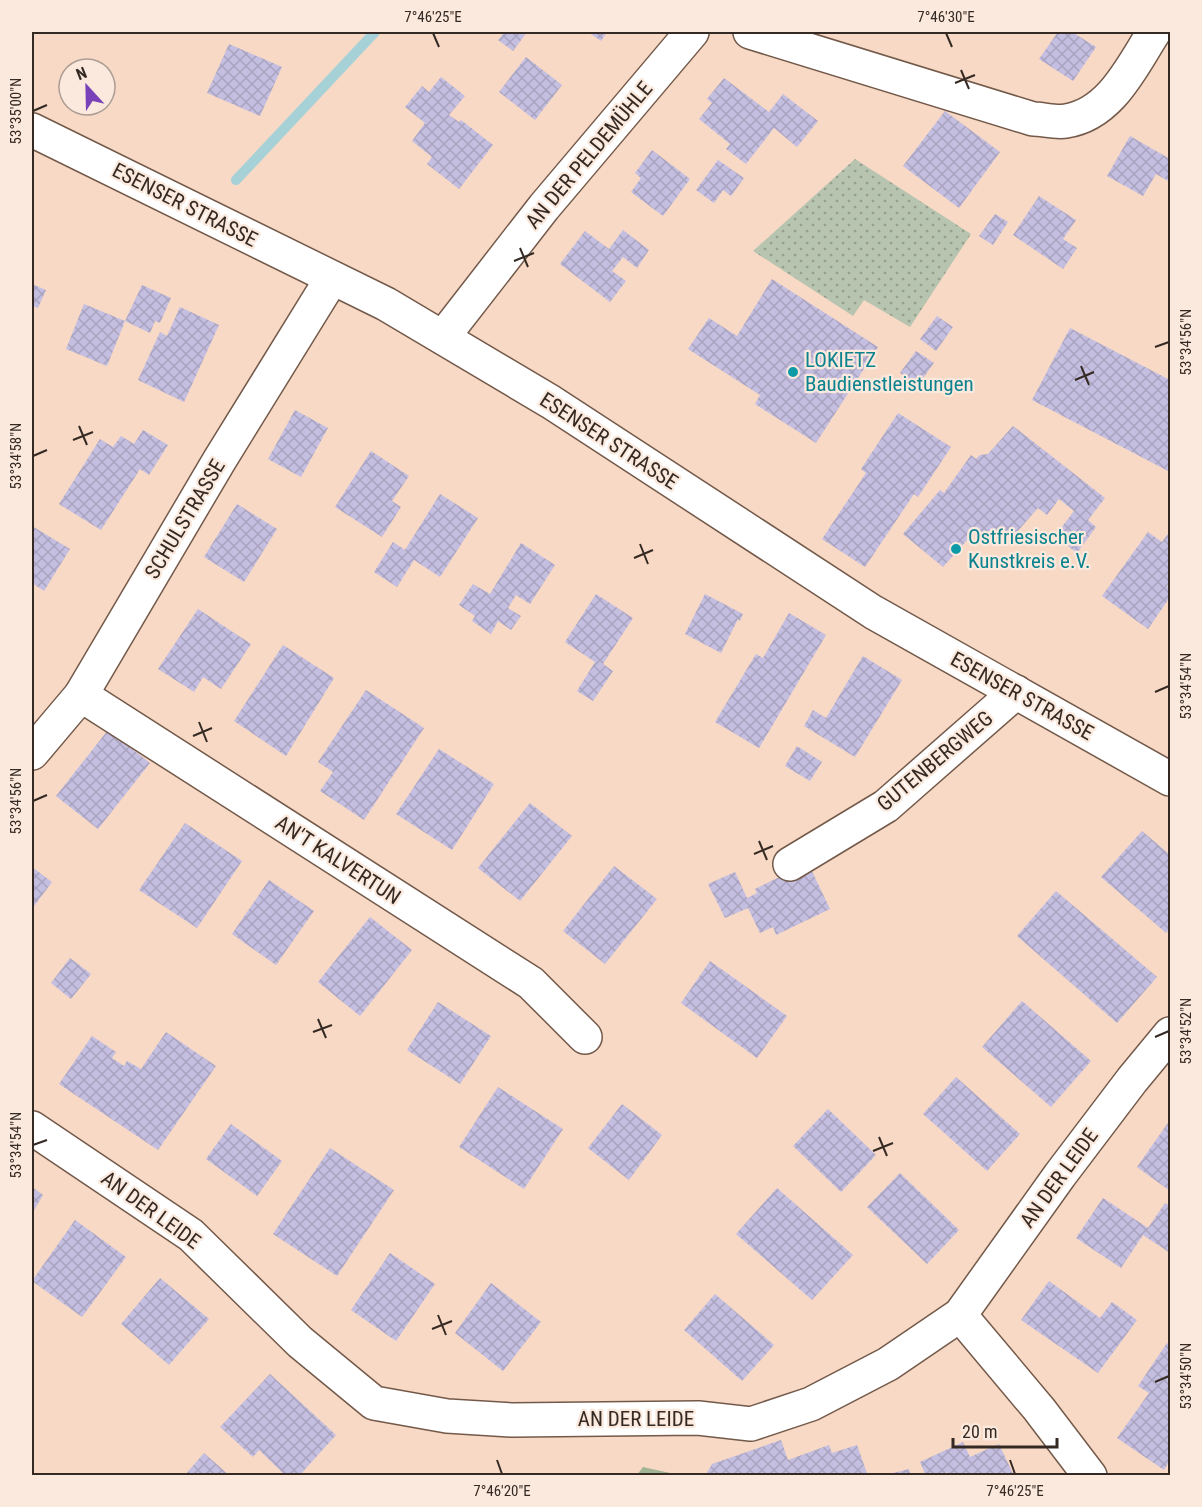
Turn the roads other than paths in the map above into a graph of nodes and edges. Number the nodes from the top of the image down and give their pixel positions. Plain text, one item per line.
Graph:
1 (692, 32) edge
2 (750, 32) edge
3 (1154, 32) edge
4 (32, 130) edge
5 (332, 278) junction
6 (443, 337) junction
7 (1016, 692) junction
8 (81, 695) junction
9 (32, 753) edge
10 (1170, 780) edge
11 (790, 864) dead end
12 (1170, 1034) edge
13 (585, 1037) dead end
14 (32, 1128) edge
15 (960, 1315) junction
16 (1090, 1476) edge

1 - 6 street, AN DER PELDEMÜHLE
2 - 3 street
4 - 5 street, ESENSER STRASSE
5 - 6 street, ESENSER STRASSE
5 - 8 street, SCHULSTRASSE
6 - 7 street, ESENSER STRASSE
7 - 10 street, ESENSER STRASSE
7 - 11 street, GUTENBERGWEG
8 - 9 street, SCHULSTRASSE
8 - 13 street, AN'T KALVERTUN
12 - 15 street, AN DER LEIDE
14 - 15 street, AN DER LEIDE
15 - 16 street

